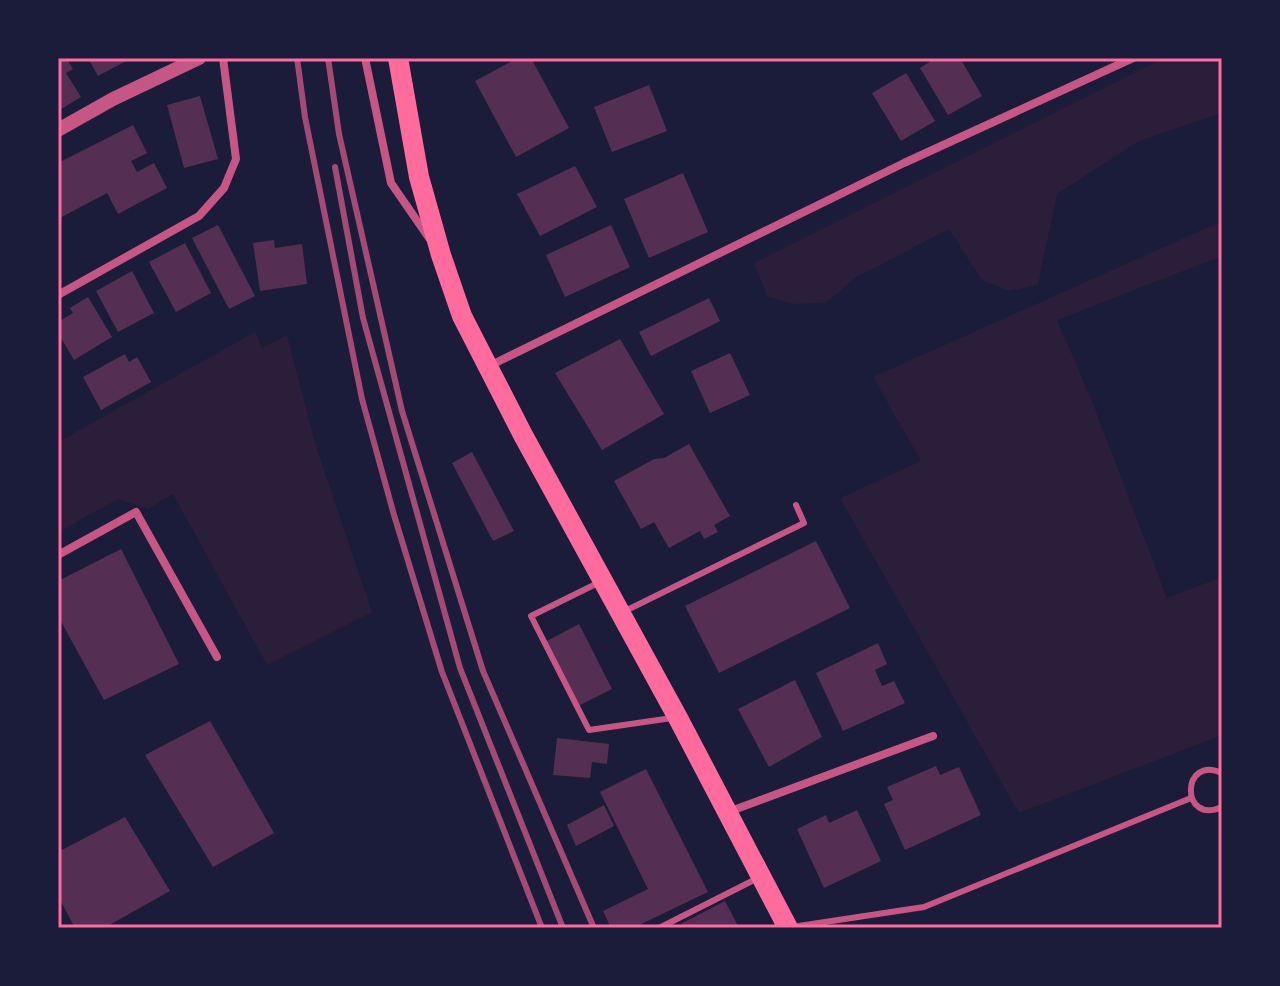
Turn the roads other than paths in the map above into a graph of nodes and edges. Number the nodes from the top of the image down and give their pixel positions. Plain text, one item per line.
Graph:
1 (199, 58) edge
2 (223, 58) edge
3 (365, 58) edge
4 (398, 58) edge
5 (1133, 58) edge
6 (58, 130) edge
7 (441, 255) junction
8 (58, 295) edge
9 (486, 367) junction
10 (796, 505) dead end
11 (58, 555) edge
12 (603, 580) junction
13 (620, 614) junction
14 (217, 657) dead end
15 (678, 718) junction
16 (933, 736) dead end
17 (1222, 773) edge
18 (1191, 798) junction
19 (1222, 807) edge
20 (727, 812) junction
21 (761, 876) junction
22 (659, 928) edge
23 (788, 928) edge

1 - 6 street
2 - 8 street
3 - 7 street
4 - 7 main road
5 - 9 street
7 - 9 main road
9 - 12 main road
10 - 13 lane
11 - 14 street
12 - 13 main road
12 - 15 lane
13 - 15 main road
15 - 20 main road
16 - 20 street
17 - 18 lane
18 - 19 lane
18 - 23 lane
20 - 21 main road
21 - 22 lane
21 - 23 main road

